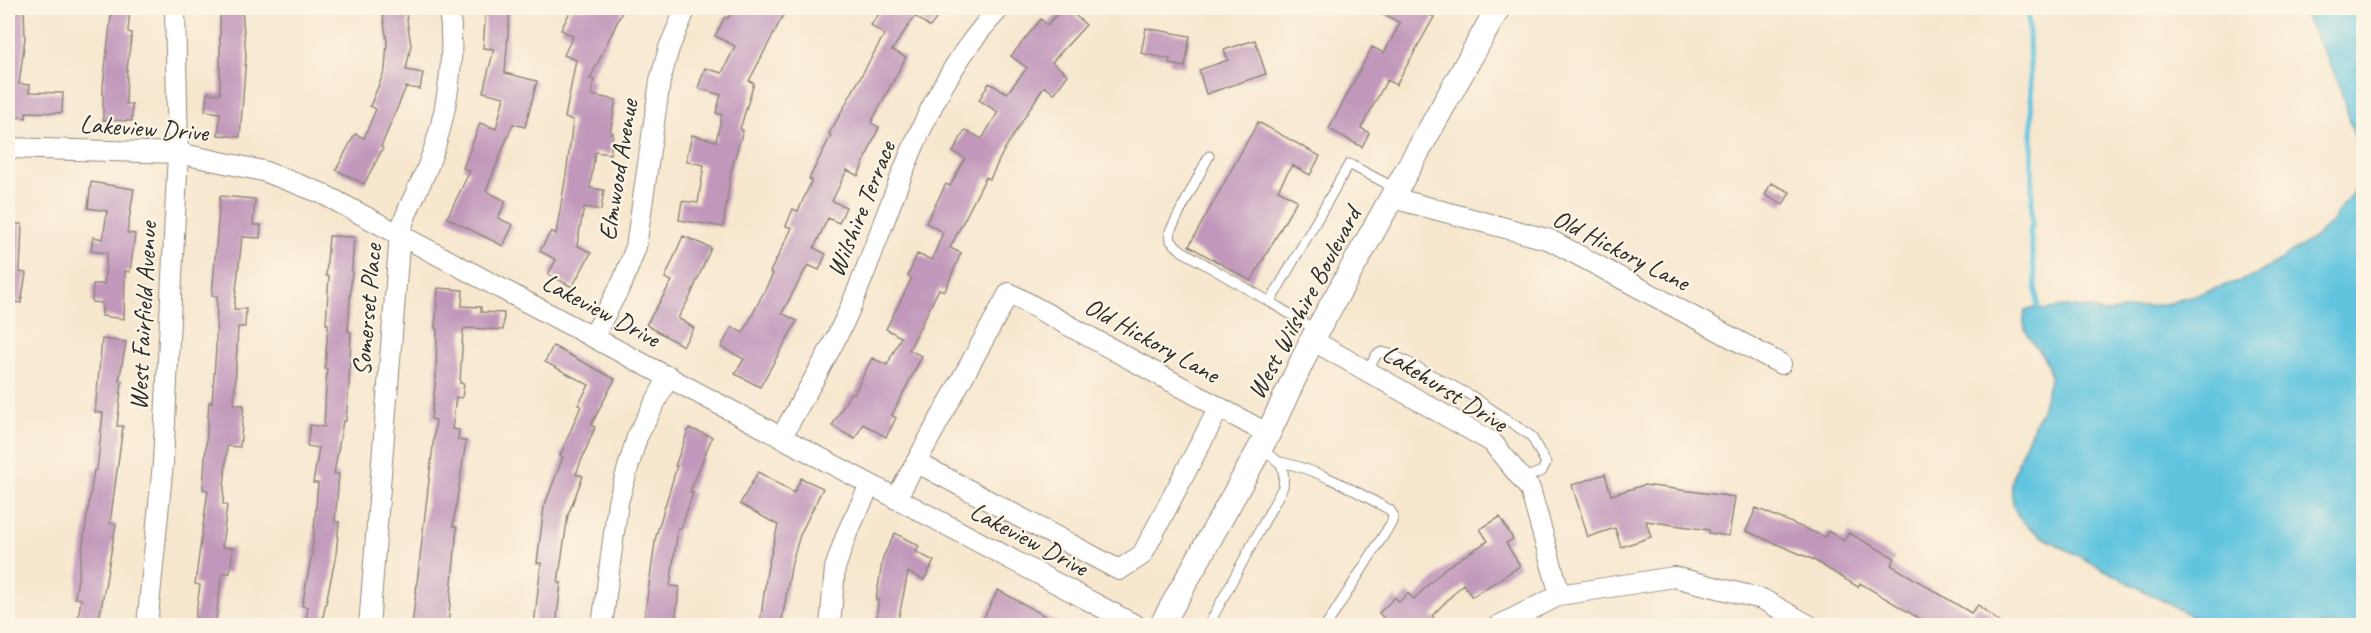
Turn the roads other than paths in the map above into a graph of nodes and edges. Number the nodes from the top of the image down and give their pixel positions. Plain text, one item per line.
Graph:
1 (175, 8) edge
2 (449, 8) edge
3 (686, 8) edge
4 (1000, 8) edge
5 (1498, 8) edge
6 (8, 148) edge
7 (177, 153) junction
8 (1209, 156) dead end
9 (1395, 194) junction
10 (400, 233) junction
11 (1270, 302) junction
12 (1315, 336) junction
13 (593, 337) junction
14 (1781, 364) dead end
15 (1368, 371) junction
16 (669, 376) junction
17 (1219, 408) junction
18 (781, 438) junction
19 (1264, 442) junction
20 (916, 462) junction
21 (1281, 462) junction
22 (1522, 479) junction
23 (870, 485) junction
24 (896, 499) junction
25 (1560, 596) junction
26 (147, 626) edge
27 (369, 626) edge
28 (602, 626) edge
29 (830, 626) edge
30 (1137, 626) edge
31 (1161, 626) edge
32 (1208, 626) edge
33 (1326, 626) edge
34 (1498, 626) edge
35 (1810, 626) edge

1 - 7 street, West Fairfield Avenue
2 - 10 street, Somerset Place
3 - 13 street, Elmwood Avenue
4 - 18 street, Wilshire Terrace
5 - 9 street, West Wilshire Boulevard
6 - 7 street, Lakeview Drive
7 - 10 street, Lakeview Drive
7 - 26 street, West Fairfield Avenue
8 - 11 lane
9 - 11 lane
9 - 12 street, West Wilshire Boulevard
9 - 14 street, Old Hickory Lane
10 - 13 street, Lakeview Drive
10 - 27 street, Somerset Place
11 - 12 lane
12 - 15 street, Lakehurst Drive
12 - 19 street, West Wilshire Boulevard
13 - 16 street, Lakeview Drive
15 - 22 street, Lakehurst Drive
15 - 22 lane
16 - 18 street, Lakeview Drive
16 - 28 street
17 - 19 street, Old Hickory Lane
17 - 20 street
17 - 20 street, Old Hickory Lane
18 - 23 street, Lakeview Drive
19 - 21 lane
19 - 31 street, West Wilshire Boulevard
20 - 24 street
21 - 32 lane
21 - 33 lane
22 - 25 street, Lakehurst Drive
23 - 24 street, Lakeview Drive
23 - 29 street
24 - 30 street, Lakeview Drive
25 - 34 street
25 - 35 street

